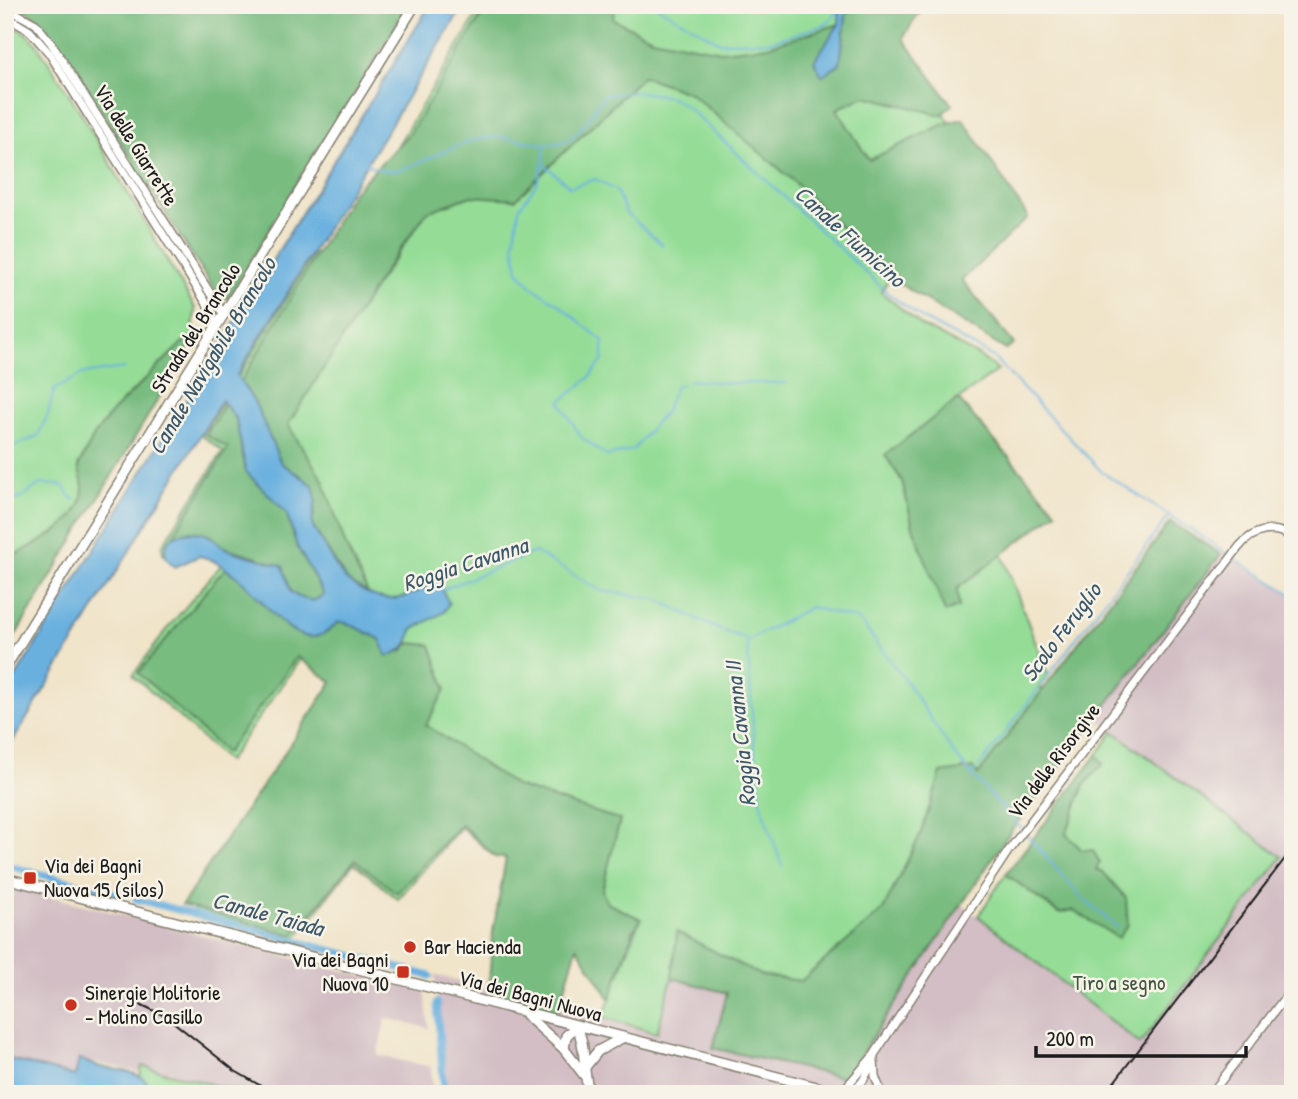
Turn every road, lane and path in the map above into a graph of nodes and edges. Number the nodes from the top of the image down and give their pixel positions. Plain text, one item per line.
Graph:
1 (415, 5) edge
2 (5, 6) edge
3 (5, 16) edge
4 (218, 305) junction
5 (230, 305) junction
6 (219, 323) junction
7 (1293, 538) edge
8 (5, 668) edge
9 (5, 878) edge
10 (1293, 988) edge
11 (522, 1012) junction
12 (576, 1026) junction
13 (622, 1038) junction
14 (564, 1049) junction
15 (874, 1055) junction
16 (585, 1071) junction
17 (814, 1089) edge
18 (590, 1094) edge
19 (846, 1094) edge
20 (882, 1094) edge
21 (1211, 1094) edge

1 - 5 street, Strada del Brancolo
2 - 4 street, Via delle Giarrette
3 - 6 street, Via delle Giarrette
4 - 5 street
4 - 6 street, Via delle Giarrette
5 - 6 street, Strada del Brancolo
6 - 8 street, Strada del Brancolo
7 - 15 street, Via delle Risorgive
9 - 11 street, Via dei Bagni Nuova
10 - 21 street
11 - 12 street, Via dei Bagni Nuova
11 - 14 street
12 - 13 street, Via dei Bagni Nuova
12 - 14 street
12 - 16 street
13 - 16 street
13 - 17 street, Via dei Bagni Nuova
14 - 16 street
15 - 19 street, Via delle Risorgive
15 - 20 street
16 - 18 street
17 - 19 street, Via dei Bagni Nuova

